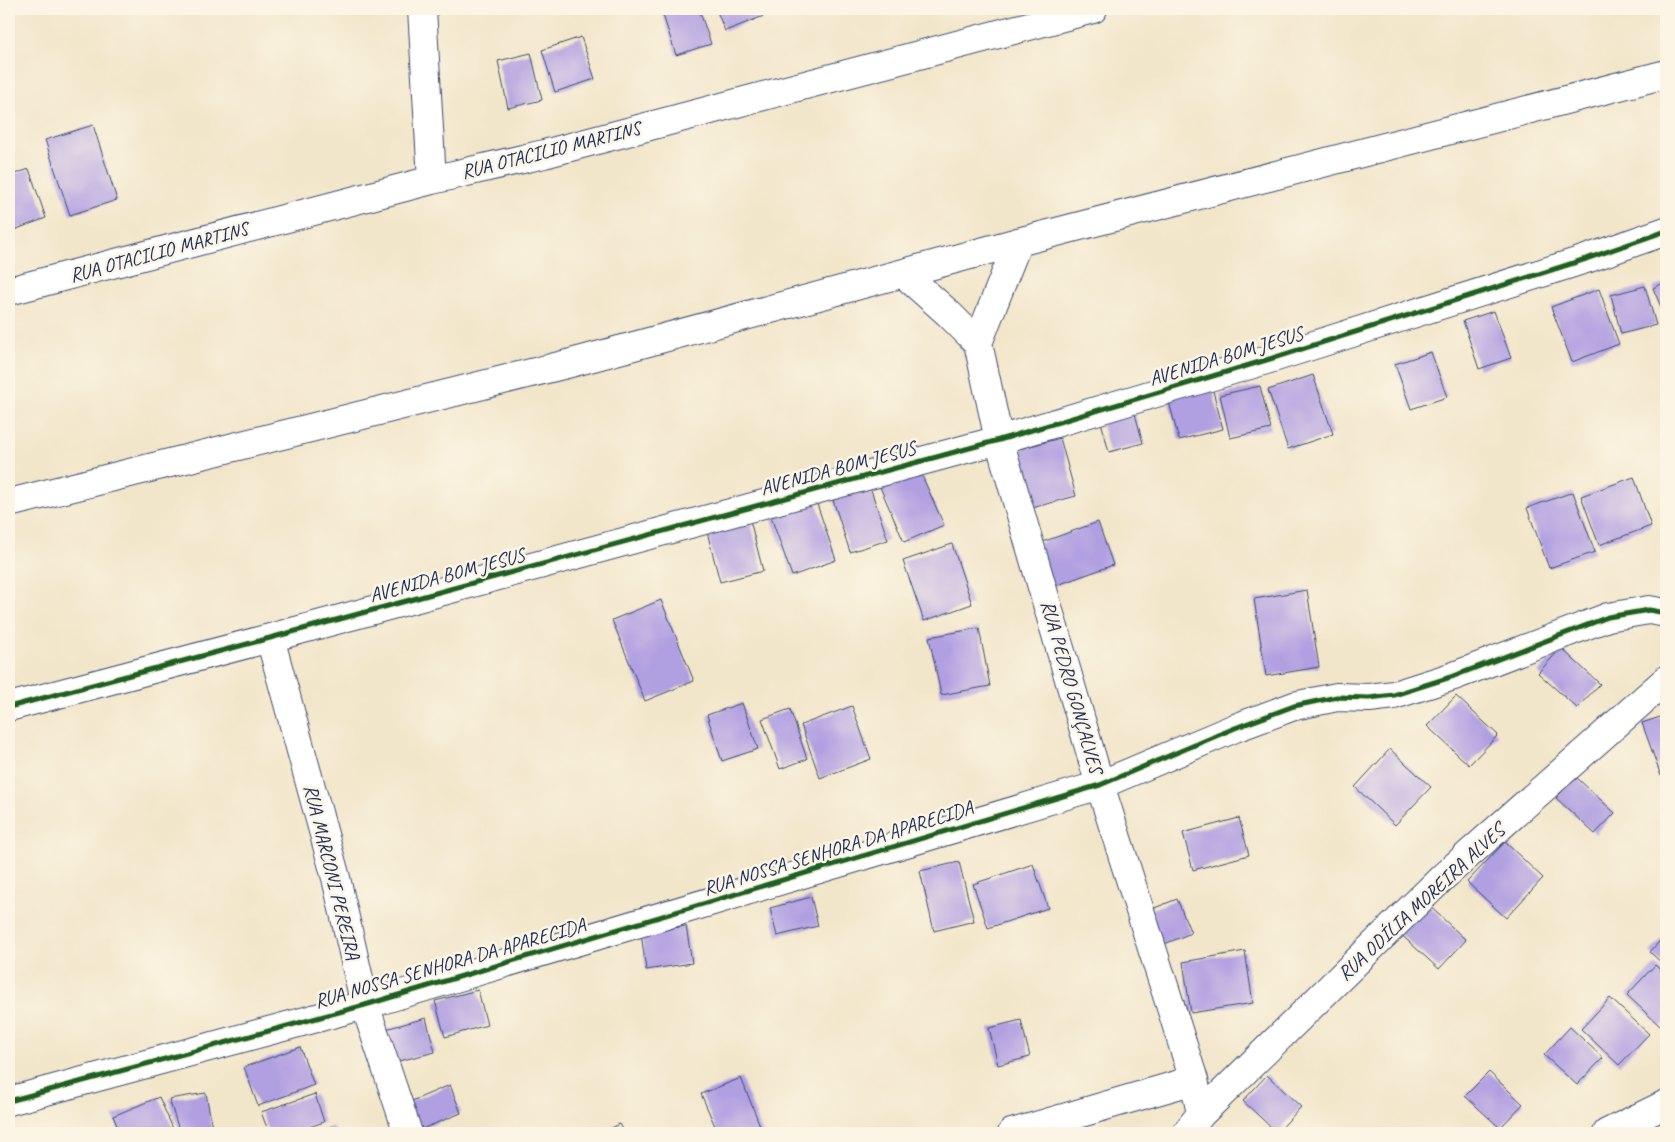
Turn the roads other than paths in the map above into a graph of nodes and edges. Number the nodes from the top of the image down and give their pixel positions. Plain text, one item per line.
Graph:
1 (422, 9) edge
2 (1084, 10) edge
3 (1666, 74) edge
4 (432, 180) junction
5 (1666, 231) edge
6 (1018, 242) junction
7 (904, 274) junction
8 (9, 291) edge
9 (978, 343) junction
10 (999, 440) junction
11 (9, 503) edge
12 (1666, 613) edge
13 (270, 638) junction
14 (1666, 680) edge
15 (9, 707) edge
16 (1100, 785) junction
17 (365, 1005) junction
18 (1194, 1080) junction
19 (9, 1101) edge
20 (1666, 1104) edge
21 (1194, 1124) edge
22 (408, 1133) edge
23 (1012, 1133) edge
24 (1607, 1133) edge

1 - 4 main road
2 - 4 main road, RUA OTACILIO MARTINS
3 - 6 main road
4 - 8 main road, RUA OTACILIO MARTINS
5 - 10 main road, AVENIDA BOM JESUS
6 - 7 main road
6 - 9 main road
7 - 9 main road
7 - 11 main road
9 - 10 main road, RUA PEDRO GONÇALVES
10 - 13 main road, AVENIDA BOM JESUS
10 - 16 main road, RUA PEDRO GONÇALVES
12 - 16 main road, RUA NOSSA SENHORA DA APARECIDA
13 - 15 main road, AVENIDA BOM JESUS
13 - 17 main road, RUA MARCONI PEREIRA
14 - 21 main road, RUA ODÍLIA MOREIRA ALVES
16 - 17 main road, RUA NOSSA SENHORA DA APARECIDA
16 - 18 main road, RUA PEDRO GONÇALVES
17 - 19 main road, RUA NOSSA SENHORA DA APARECIDA
17 - 22 main road, RUA MARCONI PEREIRA
18 - 21 main road, RUA PEDRO GONÇALVES
18 - 23 main road
20 - 24 main road

